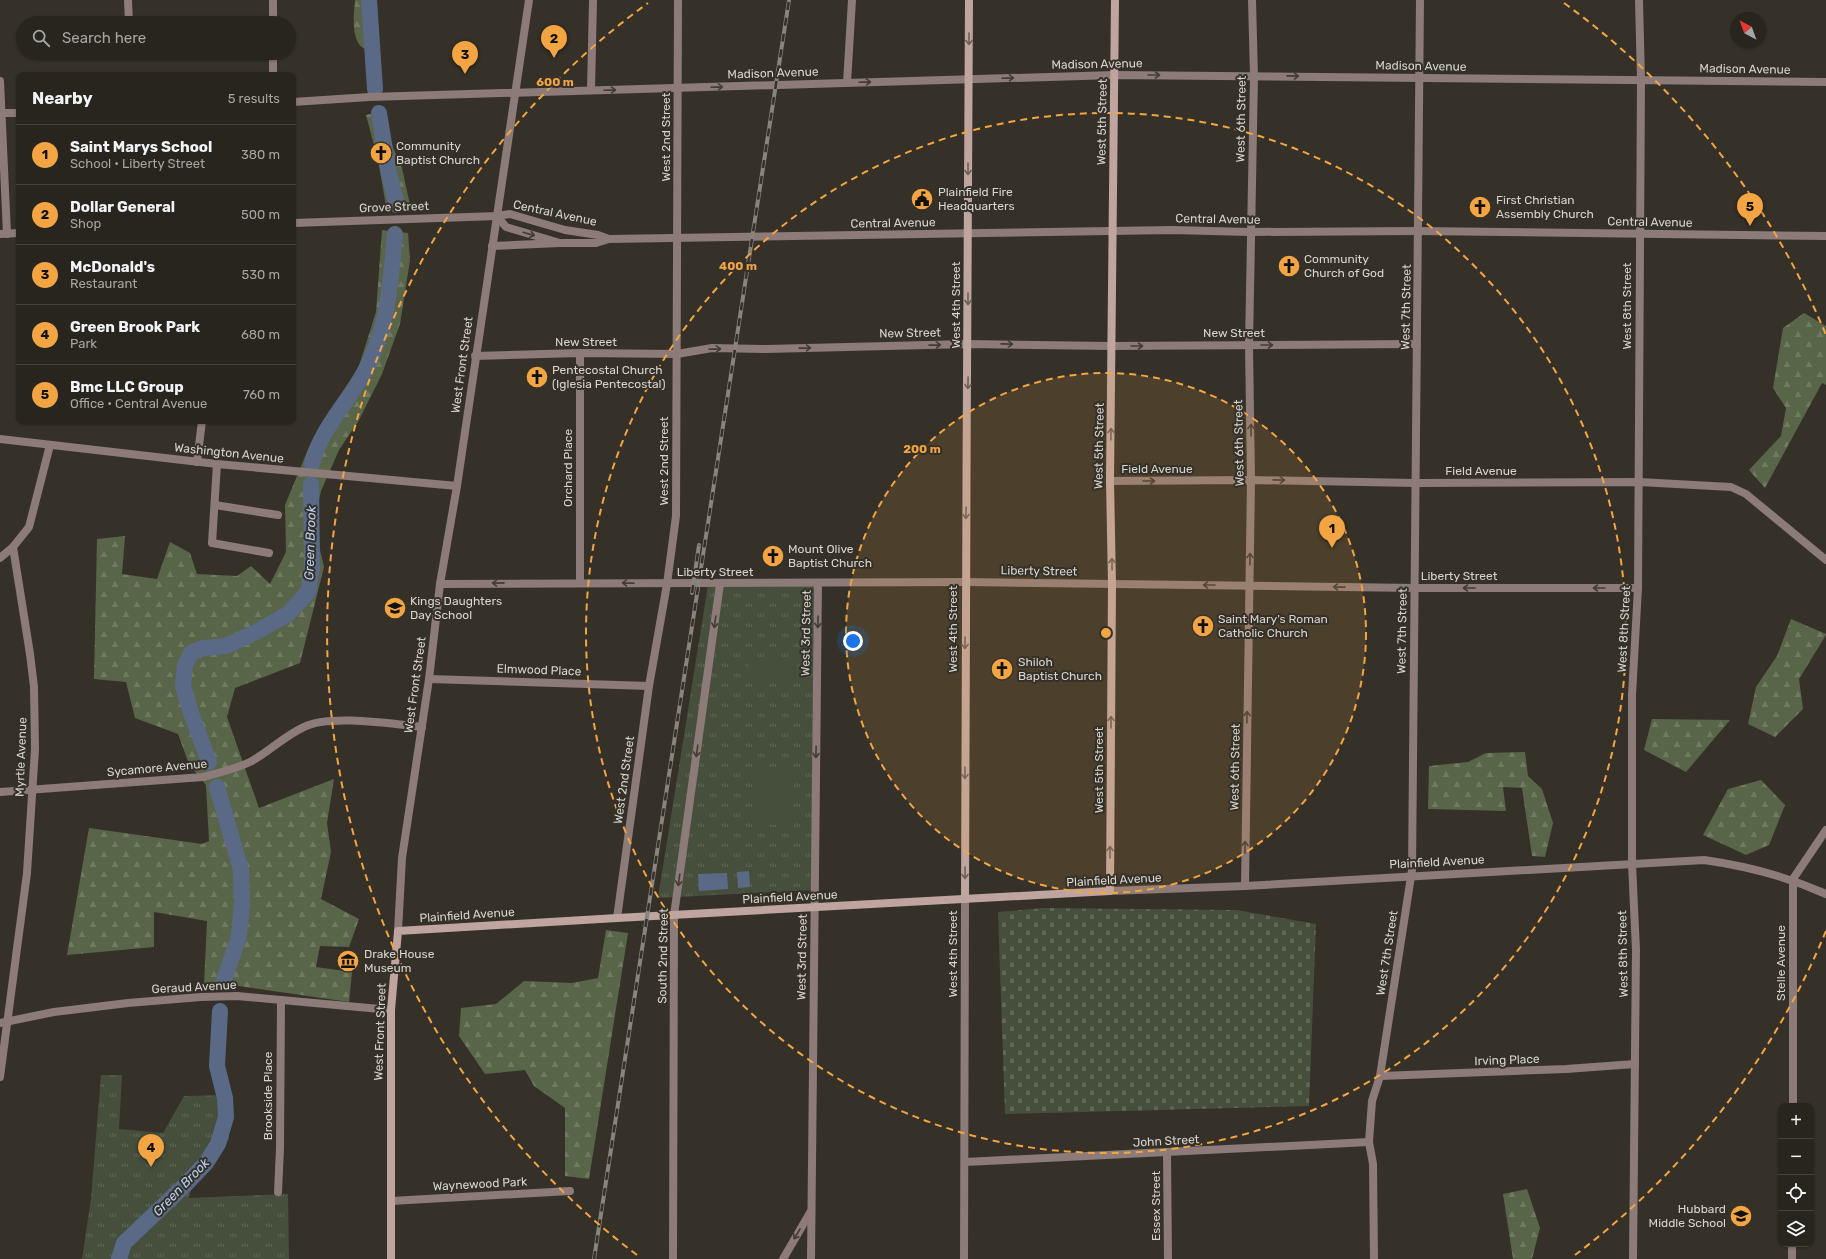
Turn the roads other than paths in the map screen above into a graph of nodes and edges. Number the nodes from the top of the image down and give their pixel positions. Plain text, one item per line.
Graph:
1 (128, 0) edge
2 (273, 0) edge
3 (529, 0) edge
4 (593, 0) edge
5 (678, 0) edge
6 (852, 0) edge
7 (969, 0) edge
8 (1115, 0) edge
9 (1252, 0) edge
10 (1420, 0) edge
11 (1639, 0) edge
12 (129, 16) edge
13 (273, 16) edge
14 (273, 60) edge
15 (273, 72) edge
16 (1115, 75) junction
17 (1254, 76) junction
18 (1420, 78) junction
19 (969, 79) junction
20 (1641, 80) junction
21 (0, 82) edge
22 (1826, 82) edge
23 (847, 83) junction
24 (678, 88) junction
25 (591, 90) junction
26 (516, 92) junction
27 (296, 102) edge
28 (16, 112) edge
29 (1, 113) edge
30 (497, 216) junction
31 (296, 223) edge
32 (1418, 231) junction
33 (1112, 232) junction
34 (1250, 232) junction
35 (16, 233) edge
36 (4, 234) edge
37 (968, 234) junction
38 (1640, 234) junction
39 (1826, 236) edge
40 (676, 238) junction
41 (609, 239) junction
42 (560, 242) junction
43 (492, 246) junction
44 (968, 344) junction
45 (1417, 344) junction
46 (1249, 345) junction
47 (1112, 346) junction
48 (580, 354) junction
49 (677, 354) junction
50 (475, 356) junction
51 (202, 424) edge
52 (0, 439) edge
53 (50, 445) junction
54 (197, 462) junction
55 (217, 464) junction
56 (1251, 480) junction
57 (1110, 481) junction
58 (1639, 482) junction
59 (1415, 483) junction
60 (457, 486) junction
61 (215, 505) junction
62 (278, 515) dead end
63 (13, 546) junction
64 (269, 553) dead end
65 (0, 558) edge
66 (1826, 560) edge
67 (580, 582) junction
68 (965, 582) junction
69 (818, 583) junction
70 (440, 584) junction
71 (667, 584) junction
72 (720, 584) junction
73 (1112, 584) junction
74 (1250, 585) junction
75 (1415, 588) junction
76 (1638, 588) junction
77 (429, 679) junction
78 (649, 686) junction
79 (422, 727) junction
80 (32, 790) junction
81 (0, 792) edge
82 (1826, 830) edge
83 (1632, 864) junction
84 (1411, 876) junction
85 (1793, 880) junction
86 (1245, 886) junction
87 (1110, 891) junction
88 (1826, 894) edge
89 (965, 899) junction
90 (815, 907) junction
91 (674, 915) junction
92 (617, 918) junction
93 (398, 931) junction
94 (281, 1000) junction
95 (391, 1010) junction
96 (4, 1023) edge
97 (1635, 1064) junction
98 (1380, 1076) junction
99 (0, 1077) edge
100 (1792, 1103) edge
101 (1369, 1142) junction
102 (1167, 1153) junction
103 (965, 1162) junction
104 (570, 1191) dead end
105 (278, 1192) dead end
106 (391, 1201) junction
107 (811, 1210) junction
108 (1792, 1247) edge
109 (391, 1259) edge
110 (672, 1259) edge
111 (784, 1259) edge
112 (811, 1259) edge
113 (964, 1259) edge
114 (1168, 1259) edge
115 (1374, 1259) edge
116 (1633, 1259) edge
117 (1792, 1259) edge

1 - 12 street
2 - 13 street
3 - 26 street, West Front Street
4 - 25 street
5 - 24 street, West 2nd Street
6 - 23 street
7 -> 19 main road, West 4th Street
8 - 16 main road, West 5th Street
9 - 17 street, West 6th Street
10 - 18 street, West 7th Street
11 - 20 street, West 8th Street
14 - 15 street
16 -> 17 street, Madison Avenue
19 -> 16 street, Madison Avenue
16 - 33 main road, West 5th Street
17 -> 18 street, Madison Avenue
17 - 34 street, West 6th Street
18 - 20 street, Madison Avenue
18 - 32 street, West 7th Street
23 -> 19 street, Madison Avenue
19 -> 37 main road, West 4th Street
20 - 22 street, Madison Avenue
20 - 38 street, West 8th Street
21 - 29 street
24 -> 23 street, Madison Avenue
25 -> 24 street, Madison Avenue
24 - 40 street, West 2nd Street
25 - 26 street, Madison Avenue
26 - 27 street, Madison Avenue
26 - 30 street, West Front Street
28 - 29 street
29 - 36 street
30 - 31 street, Grove Street
30 - 41 street, Central Avenue
30 -> 42 street, Central Avenue
30 - 43 street, West Front Street
32 - 34 street, Central Avenue
32 - 38 street, Central Avenue
32 - 45 street, West 7th Street
33 - 34 street, Central Avenue
33 - 37 street, Central Avenue
33 - 47 main road, West 5th Street
34 - 46 street, West 6th Street
35 - 36 street
37 - 40 street, Central Avenue
37 -> 44 main road, West 4th Street
38 - 39 street, Central Avenue
38 - 58 street, West 8th Street
40 - 41 street, Central Avenue
40 - 49 street, West 2nd Street
41 - 42 street, Central Avenue
42 - 43 street
43 - 50 street, West Front Street
44 -> 47 street, New Street
49 -> 44 street, New Street
44 -> 68 main road, West 4th Street
46 -> 45 street, New Street
45 - 59 street, West 7th Street
47 -> 46 street, New Street
56 -> 46 street, West 6th Street
57 -> 47 main road, West 5th Street
48 - 49 street, New Street
48 - 50 street, New Street
48 - 67 street, Orchard Place
49 - 71 street, West 2nd Street
50 - 60 street, West Front Street
51 - 54 street
52 - 53 street, Washington Avenue
53 - 54 street, Washington Avenue
53 - 63 street
54 - 55 street, Washington Avenue
55 - 60 street, Washington Avenue
55 - 61 street
57 -> 56 street, Field Avenue
56 -> 59 street, Field Avenue
74 -> 56 street, West 6th Street
73 -> 57 main road, West 5th Street
58 - 59 street, Field Avenue
58 - 66 street, Field Avenue
58 - 76 street, West 8th Street
59 - 75 street, West 7th Street
60 - 70 street, West Front Street
61 - 62 street
61 - 64 street
63 - 65 street
63 - 80 street, Myrtle Avenue
67 -> 70 street, Liberty Street
71 -> 67 street, Liberty Street
68 - 69 street, Liberty Street
68 - 73 street, Liberty Street
68 -> 89 main road, West 4th Street
69 - 72 street, Liberty Street
69 -> 90 street, West 3rd Street
70 - 77 street, West Front Street
71 - 72 street, Liberty Street
71 - 78 street, West 2nd Street
72 -> 91 street, South 2nd Street
74 -> 73 street, Liberty Street
87 -> 73 main road, West 5th Street
75 -> 74 street, Liberty Street
86 -> 74 street, West 6th Street
76 -> 75 street, Liberty Street
75 - 84 street, West 7th Street
76 - 83 street, West 8th Street
77 - 78 street, Elmwood Place
77 - 79 street, West Front Street
78 - 92 street, West 2nd Street
79 - 80 street, Sycamore Avenue
79 - 93 street, West Front Street
80 - 81 street, Sycamore Avenue
80 - 96 street, Myrtle Avenue
82 - 85 street
83 - 84 street, Plainfield Avenue
83 - 85 street, Plainfield Avenue
83 - 97 street, West 8th Street
84 - 86 street, Plainfield Avenue
84 - 98 street, West 7th Street
85 - 88 street, Plainfield Avenue
85 - 100 street, Stelle Avenue
86 - 87 street, Plainfield Avenue
87 - 89 main road, Plainfield Avenue
89 - 90 main road, Plainfield Avenue
89 - 103 street, West 4th Street
90 - 91 main road, Plainfield Avenue
90 - 107 street, West 3rd Street
91 - 92 main road, Plainfield Avenue
91 - 110 street, South 2nd Street
92 - 93 main road, Plainfield Avenue
93 - 95 main road, West Front Street
94 - 95 street, Geraud Avenue
94 - 96 street, Geraud Avenue
94 - 105 street, Brookside Place
95 - 106 main road, West Front Street
96 - 99 street, Myrtle Avenue
97 - 98 street, Irving Place
97 - 116 street, West 8th Street
98 - 101 street, West 7th Street
101 - 102 street, John Street
101 - 115 street, West 7th Street
102 - 103 street, John Street
102 - 114 street, Essex Street
103 - 113 street, West 4th Street
104 - 106 street, Waynewood Park
106 - 109 main road, West Front Street
107 -> 111 street
107 - 112 street, West 3rd Street
108 - 117 street

